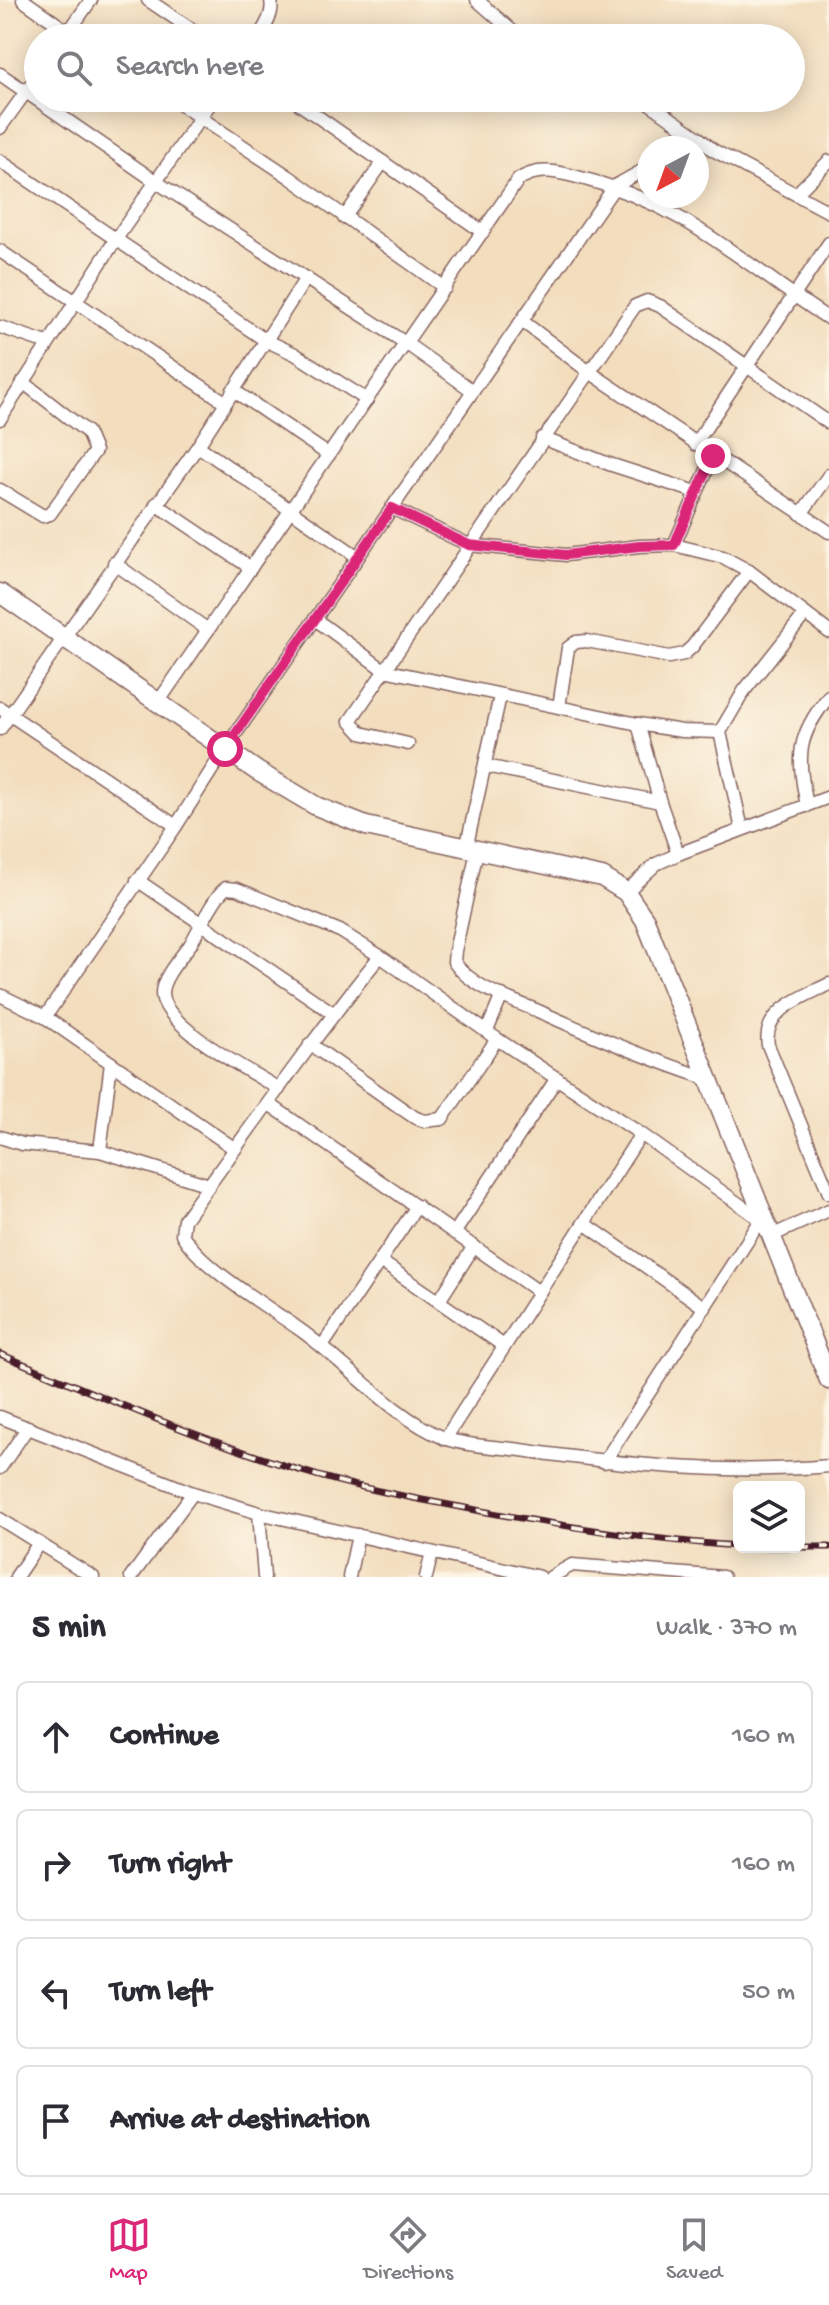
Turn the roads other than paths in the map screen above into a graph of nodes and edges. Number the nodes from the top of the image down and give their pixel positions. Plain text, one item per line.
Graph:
1 (23, 0) edge
2 (91, 0) edge
3 (148, 0) edge
4 (271, 0) edge
5 (477, 0) edge
6 (54, 24) edge
7 (77, 24) edge
8 (183, 24) edge
9 (267, 24) edge
10 (504, 24) edge
11 (0, 74) edge
12 (24, 90) edge
13 (24, 94) edge
14 (56, 112) edge
15 (192, 112) edge
16 (204, 112) edge
17 (311, 112) edge
18 (662, 112) edge
19 (200, 117) junction
20 (0, 128) edge
21 (696, 136) edge
22 (709, 147) edge
23 (0, 161) edge
24 (829, 161) edge
25 (383, 162) junction
26 (637, 174) edge
27 (155, 181) junction
28 (615, 186) junction
29 (796, 194) junction
30 (829, 212) edge
31 (344, 218) junction
32 (483, 232) junction
33 (116, 239) junction
34 (829, 243) edge
35 (0, 251) edge
36 (306, 278) junction
37 (445, 288) junction
38 (793, 296) junction
39 (73, 302) junction
40 (829, 319) edge
41 (522, 321) junction
42 (0, 327) edge
43 (265, 340) junction
44 (47, 343) junction
45 (407, 344) junction
46 (746, 365) junction
47 (588, 371) junction
48 (23, 382) junction
49 (233, 390) junction
50 (473, 391) junction
51 (367, 400) junction
52 (225, 402) junction
53 (0, 419) edge
54 (829, 423) edge
55 (542, 438) junction
56 (695, 444) junction
57 (198, 446) junction
58 (329, 455) junction
59 (713, 456) junction
60 (829, 475) edge
61 (0, 490) edge
62 (696, 492) junction
63 (156, 504) junction
64 (392, 508) junction
65 (289, 511) junction
66 (801, 514) junction
67 (829, 532) edge
68 (469, 545) junction
69 (674, 545) junction
70 (358, 557) junction
71 (114, 563) junction
72 (251, 568) junction
73 (749, 571) junction
74 (0, 593) edge
75 (805, 614) junction
76 (315, 619) junction
77 (208, 630) junction
78 (829, 632) edge
79 (63, 636) junction
80 (384, 670) junction
81 (500, 696) junction
82 (829, 696) edge
83 (159, 701) junction
84 (559, 707) junction
85 (5, 711) edge
86 (638, 724) junction
87 (0, 729) edge
88 (720, 732) junction
89 (408, 744) dead end
90 (225, 749) junction
91 (486, 766) junction
92 (829, 797) edge
93 (660, 802) junction
94 (807, 806) junction
95 (176, 826) junction
96 (742, 829) junction
97 (471, 850) junction
98 (678, 854) junction
99 (137, 880) junction
100 (626, 892) junction
101 (204, 923) junction
102 (380, 956) junction
103 (829, 984) edge
104 (0, 995) edge
105 (502, 995) junction
106 (333, 1013) junction
107 (45, 1017) junction
108 (492, 1035) junction
109 (310, 1044) junction
110 (111, 1063) junction
111 (557, 1078) junction
112 (709, 1079) junction
113 (279, 1089) junction
114 (269, 1104) junction
115 (641, 1134) junction
116 (0, 1137) edge
117 (235, 1149) junction
118 (100, 1151) junction
119 (209, 1185) junction
120 (829, 1193) edge
121 (417, 1206) junction
122 (829, 1210) edge
123 (584, 1223) junction
124 (767, 1227) junction
125 (455, 1232) junction
126 (474, 1246) junction
127 (380, 1261) junction
128 (539, 1292) junction
129 (439, 1301) junction
130 (705, 1308) junction
131 (323, 1345) junction
132 (504, 1346) junction
133 (829, 1380) edge
134 (0, 1417) edge
135 (28, 1427) junction
136 (445, 1439) junction
137 (604, 1462) junction
138 (829, 1466) edge
139 (0, 1468) edge
140 (193, 1493) junction
141 (259, 1513) junction
142 (0, 1519) edge
143 (358, 1535) junction
144 (39, 1543) junction
145 (432, 1553) junction
146 (594, 1572) edge
147 (624, 1573) edge
148 (16, 1577) edge
149 (93, 1577) edge
150 (131, 1577) edge
151 (264, 1577) edge
152 (349, 1577) edge
153 (426, 1577) edge
154 (540, 1577) edge
155 (551, 1577) edge
156 (723, 1577) edge

1 - 6 street
2 - 7 street
3 - 8 street
4 - 9 street
5 - 10 street
11 - 12 street
13 - 20 street
14 - 27 street
15 - 19 street
16 - 19 street
17 - 25 street
18 - 21 street
19 - 27 street
19 - 31 street
22 - 29 street
23 - 33 street
24 - 29 street
25 - 31 street
25 - 32 street
26 - 28 street
27 - 33 street
27 - 36 street
28 - 32 street
28 - 38 street
28 - 41 street
29 - 30 street
31 - 37 street
32 - 37 street
33 - 39 street
33 - 43 street
34 - 38 street
35 - 39 street
36 - 43 street
36 - 45 street
37 - 45 street
38 - 40 street
38 - 46 street
39 - 44 street
39 - 52 street
41 - 47 street
41 - 50 street
42 - 44 street
43 - 49 street
43 - 51 street
44 - 48 street
45 - 50 street
45 - 51 street
46 - 47 street
46 - 54 street
46 - 56 street
47 - 55 street
47 - 56 street
48 - 53 street
48 - 61 street
49 - 52 street
49 - 58 street
50 - 64 street
51 - 58 street
52 - 57 street
55 - 62 street
55 - 68 street
56 - 59 street
57 - 63 street
57 - 65 street
58 - 65 street
59 - 62 street
59 - 66 street
60 - 66 street
62 - 69 street
63 - 71 street
63 - 72 street
64 - 68 street
64 - 70 street
65 - 70 street
65 - 72 street
66 - 67 street
68 - 69 street
68 - 80 street
69 - 73 street
70 - 76 street
71 - 77 street
71 - 79 street
72 - 77 street
73 - 75 street
73 - 84 street
74 - 79 main road
75 - 78 street
75 - 88 street
76 - 80 street
76 - 90 street
77 - 83 street
79 - 83 main road
79 - 85 street
80 - 81 street
80 - 89 street
81 - 84 street
81 - 91 street
82 - 94 street
83 - 90 main road
84 - 86 street
85 - 87 street
85 - 95 street
86 - 88 street
86 - 93 street
88 - 96 street
90 - 95 street
90 - 97 main road
91 - 93 street
91 - 97 street
92 - 94 street
93 - 98 street
94 - 96 street
95 - 99 street
96 - 98 street
97 - 100 main road
97 - 105 street
98 - 100 street
99 - 101 street
99 - 107 street
100 - 112 main road
101 - 102 street
101 - 106 street
101 - 113 street
102 - 106 street
102 - 108 street
103 - 120 street
104 - 107 street
105 - 108 street
105 - 112 street
106 - 109 street
107 - 110 street
108 - 109 street
108 - 111 street
109 - 113 street
110 - 117 street
110 - 118 street
111 - 115 street
111 - 125 street
112 - 124 main road
113 - 114 street
114 - 117 street
114 - 121 street
115 - 123 street
115 - 124 street
116 - 118 street
117 - 119 street
118 - 119 street
119 - 131 street
121 - 125 street
121 - 127 street
122 - 124 street
123 - 128 street
123 - 130 street
124 - 130 street
124 - 133 main road
125 - 126 street
126 - 128 street
126 - 129 street
127 - 129 street
127 - 131 street
128 - 132 street
129 - 132 street
130 - 137 street
131 - 136 street
132 - 136 street
134 - 135 street
135 - 139 street
135 - 140 street
136 - 137 street
137 - 138 street
140 - 141 street
140 - 150 street
141 - 143 street
141 - 151 street
142 - 144 street
143 - 145 street
143 - 152 street
144 - 148 street
144 - 149 street
145 - 153 street
145 - 154 street
146 - 147 street
146 - 155 street
147 - 156 street

